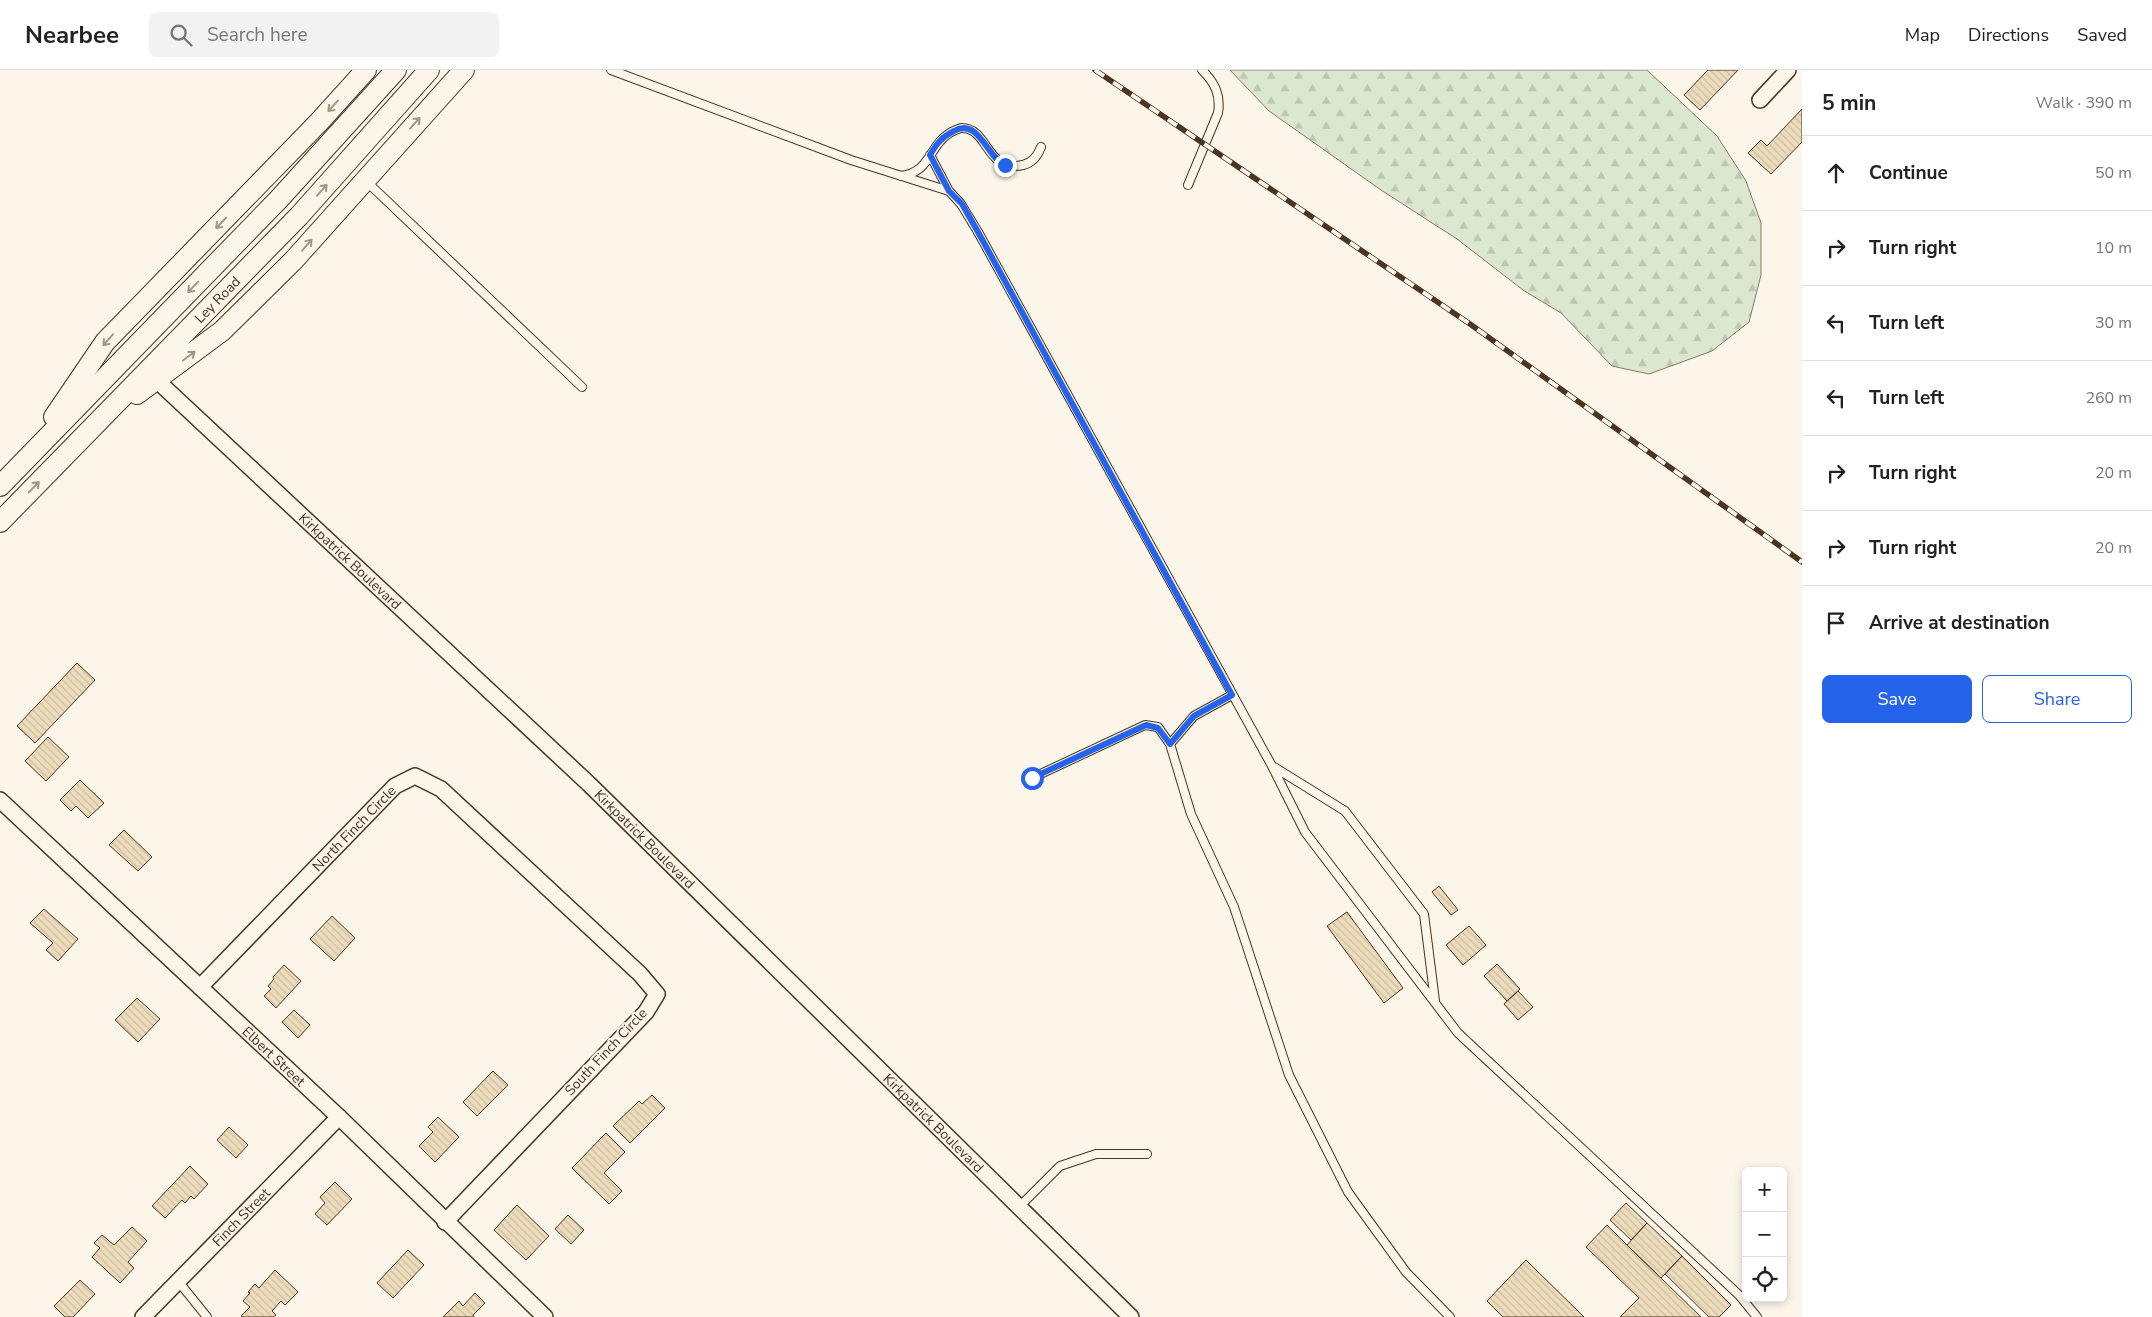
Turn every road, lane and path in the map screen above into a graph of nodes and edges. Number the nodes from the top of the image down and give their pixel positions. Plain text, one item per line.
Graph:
1 (366, 70) edge
2 (396, 70) edge
3 (429, 70) edge
4 (464, 70) edge
5 (611, 70) edge
6 (1202, 70) edge
7 (1788, 70) edge
8 (1760, 100) dead end
9 (1041, 147) dead end
10 (930, 155) junction
11 (899, 176) junction
12 (364, 180) junction
13 (1188, 186) dead end
14 (949, 191) junction
15 (141, 341) junction
16 (153, 376) junction
17 (582, 387) dead end
18 (2, 484) edge
19 (0, 522) edge
20 (1232, 695) junction
21 (1170, 744) junction
22 (1272, 766) junction
23 (1032, 778) dead end
24 (0, 800) edge
25 (522, 865) joint
26 (200, 987) junction
27 (1435, 1003) junction
28 (339, 1117) junction
29 (1147, 1154) dead end
30 (1020, 1206) junction
31 (445, 1222) junction
32 (178, 1281) junction
33 (143, 1317) edge
34 (207, 1317) edge
35 (544, 1317) edge
36 (1132, 1317) edge
37 (1450, 1317) edge
38 (1757, 1317) edge

1 -> 18 main road
2 -> 15 main road, Ley Road
16 -> 3 main road, Ley Road
12 -> 4 main road
5 - 11 lane
6 - 13 lane
7 - 8 street
9 - 10 lane
10 - 11 lane
10 - 14 lane
11 - 14 lane
16 -> 12 main road
12 - 17 lane
14 - 20 lane
15 - 16 main road
15 - 18 main road, Ley Road
19 -> 16 main road, Ley Road
16 - 30 street, Kirkpatrick Boulevard
20 - 21 lane
20 - 22 lane
21 - 23 lane
21 - 37 lane
22 - 27 lane
22 - 27 lane
24 - 26 street, Elbert Street
25 - 26 street, North Finch Circle
25 - 31 street, South Finch Circle
26 - 28 street, Elbert Street
27 - 38 lane
28 - 31 street, Elbert Street
28 - 32 street, Finch Street
29 - 30 lane
30 - 36 street, Kirkpatrick Boulevard
31 - 35 street, Elbert Street
32 - 33 street, Finch Street
32 - 34 lane

